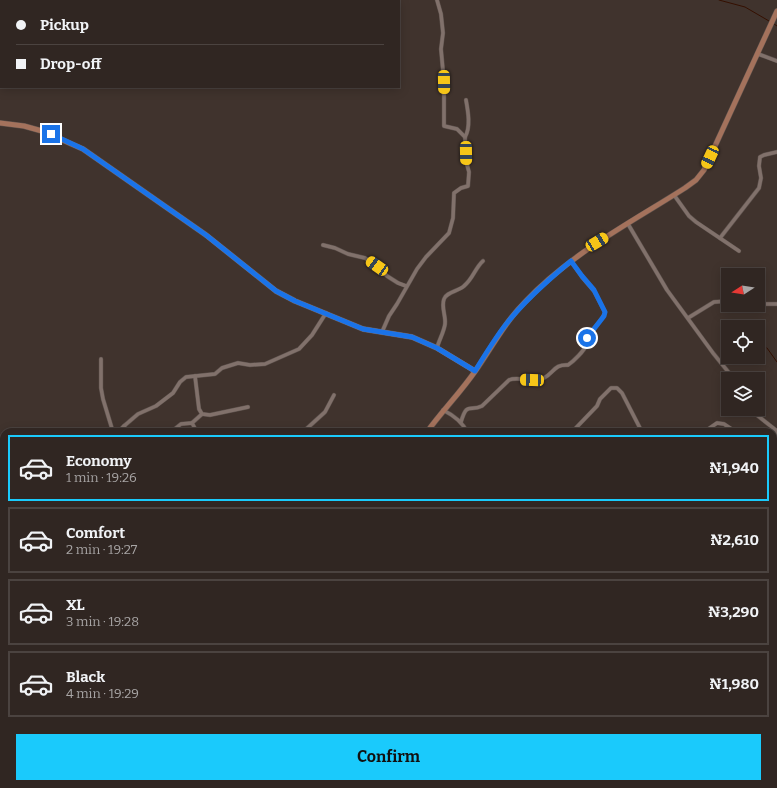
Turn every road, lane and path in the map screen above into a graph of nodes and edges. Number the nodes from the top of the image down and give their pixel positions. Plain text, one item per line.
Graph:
1 (437, 0) edge
2 (777, 11) edge
3 (758, 54) junction
4 (777, 61) edge
5 (466, 100) dead end
6 (0, 124) edge
7 (465, 136) junction
8 (777, 152) edge
9 (674, 195) junction
10 (628, 224) junction
11 (720, 238) junction
12 (323, 245) dead end
13 (739, 251) dead end
14 (483, 261) dead end
15 (571, 261) junction
16 (406, 286) junction
17 (721, 302) edge
18 (765, 304) edge
19 (777, 304) edge
20 (326, 313) junction
21 (688, 318) junction
22 (382, 332) junction
23 (437, 348) junction
24 (101, 359) dead end
25 (475, 371) junction
26 (728, 372) edge
27 (195, 376) junction
28 (334, 395) dead end
29 (248, 407) dead end
30 (443, 410) junction
31 (202, 414) junction
32 (758, 416) edge
33 (461, 422) junction
34 (192, 423) junction
35 (124, 426) edge
36 (112, 428) edge
37 (176, 428) edge
38 (195, 428) edge
39 (307, 428) edge
40 (430, 428) edge
41 (465, 428) edge
42 (576, 428) edge
43 (640, 428) edge
44 (709, 428) edge
45 (730, 428) edge
46 (772, 428) edge

1 - 7 street
2 - 3 main road
3 - 4 street
3 - 9 main road
5 - 7 street
6 - 20 main road
7 - 16 street
8 - 11 street
9 - 10 main road
9 - 11 street
10 - 15 main road
10 - 21 street
11 - 13 street
12 - 16 street
14 - 23 street
15 - 25 main road
15 - 33 street
16 - 22 street
17 - 21 street
18 - 19 street
20 - 22 main road
20 - 27 street
21 - 26 street
22 - 23 main road
23 - 25 main road
24 - 36 street
25 - 30 main road
27 - 31 street
27 - 35 street
28 - 39 street
29 - 31 street
30 - 33 street
30 - 40 main road
31 - 34 street
32 - 46 street
33 - 41 street
34 - 37 street
34 - 38 street
42 - 43 street
44 - 45 street

